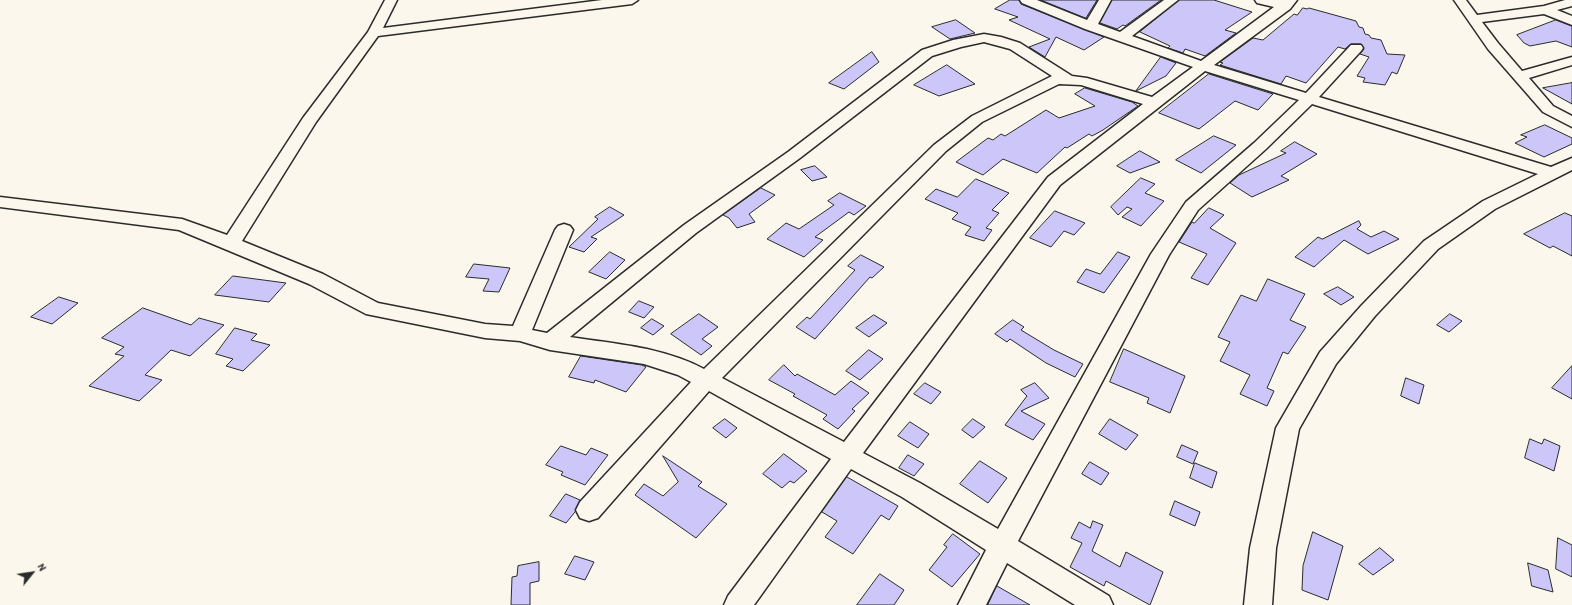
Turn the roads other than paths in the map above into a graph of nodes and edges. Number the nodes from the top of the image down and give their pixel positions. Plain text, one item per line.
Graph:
1 (391, 0) edge
2 (632, 0) edge
3 (1026, 0) edge
4 (1105, 0) edge
5 (1172, 0) edge
6 (1261, 0) edge
7 (1460, 0) edge
8 (1572, 2) edge
9 (1288, 3) edge
10 (1545, 10) junction
11 (1474, 19) junction
12 (1572, 21) edge
13 (1090, 26) junction
14 (374, 33) junction
15 (1122, 37) junction
16 (1356, 48) dead end
17 (1572, 61) edge
18 (1203, 66) junction
19 (1520, 76) junction
20 (1066, 78) junction
21 (1309, 99) junction
22 (1154, 103) junction
23 (1572, 122) edge
24 (1572, 163) edge
25 (1553, 173) junction
26 (0, 202) edge
27 (564, 230) dead end
28 (231, 244) junction
29 (520, 334) junction
30 (550, 342) junction
31 (706, 380) junction
32 (846, 456) junction
33 (589, 510) dead end
34 (1002, 546) junction
35 (738, 605) edge
36 (972, 605) edge
37 (1099, 605) edge
38 (1258, 605) edge

1 - 14 street
2 - 14 street
3 - 13 street
4 - 13 street
5 - 15 street
6 - 9 street
7 - 11 street
8 - 10 street
9 - 18 street
10 - 11 street
10 - 12 street
11 - 19 street
13 - 15 street
14 - 28 street
15 - 18 street
16 - 21 street
17 - 19 street
18 - 21 street
18 - 22 street
19 - 23 street
20 - 22 street
20 - 30 street
20 - 31 street
21 - 25 street
21 - 34 street
22 - 32 street
24 - 25 street
25 - 38 street
26 - 28 street
27 - 29 street
28 - 29 street
29 - 30 street
30 - 31 street
31 - 32 street
31 - 33 street
32 - 34 street
32 - 35 street
34 - 36 street
34 - 37 street

